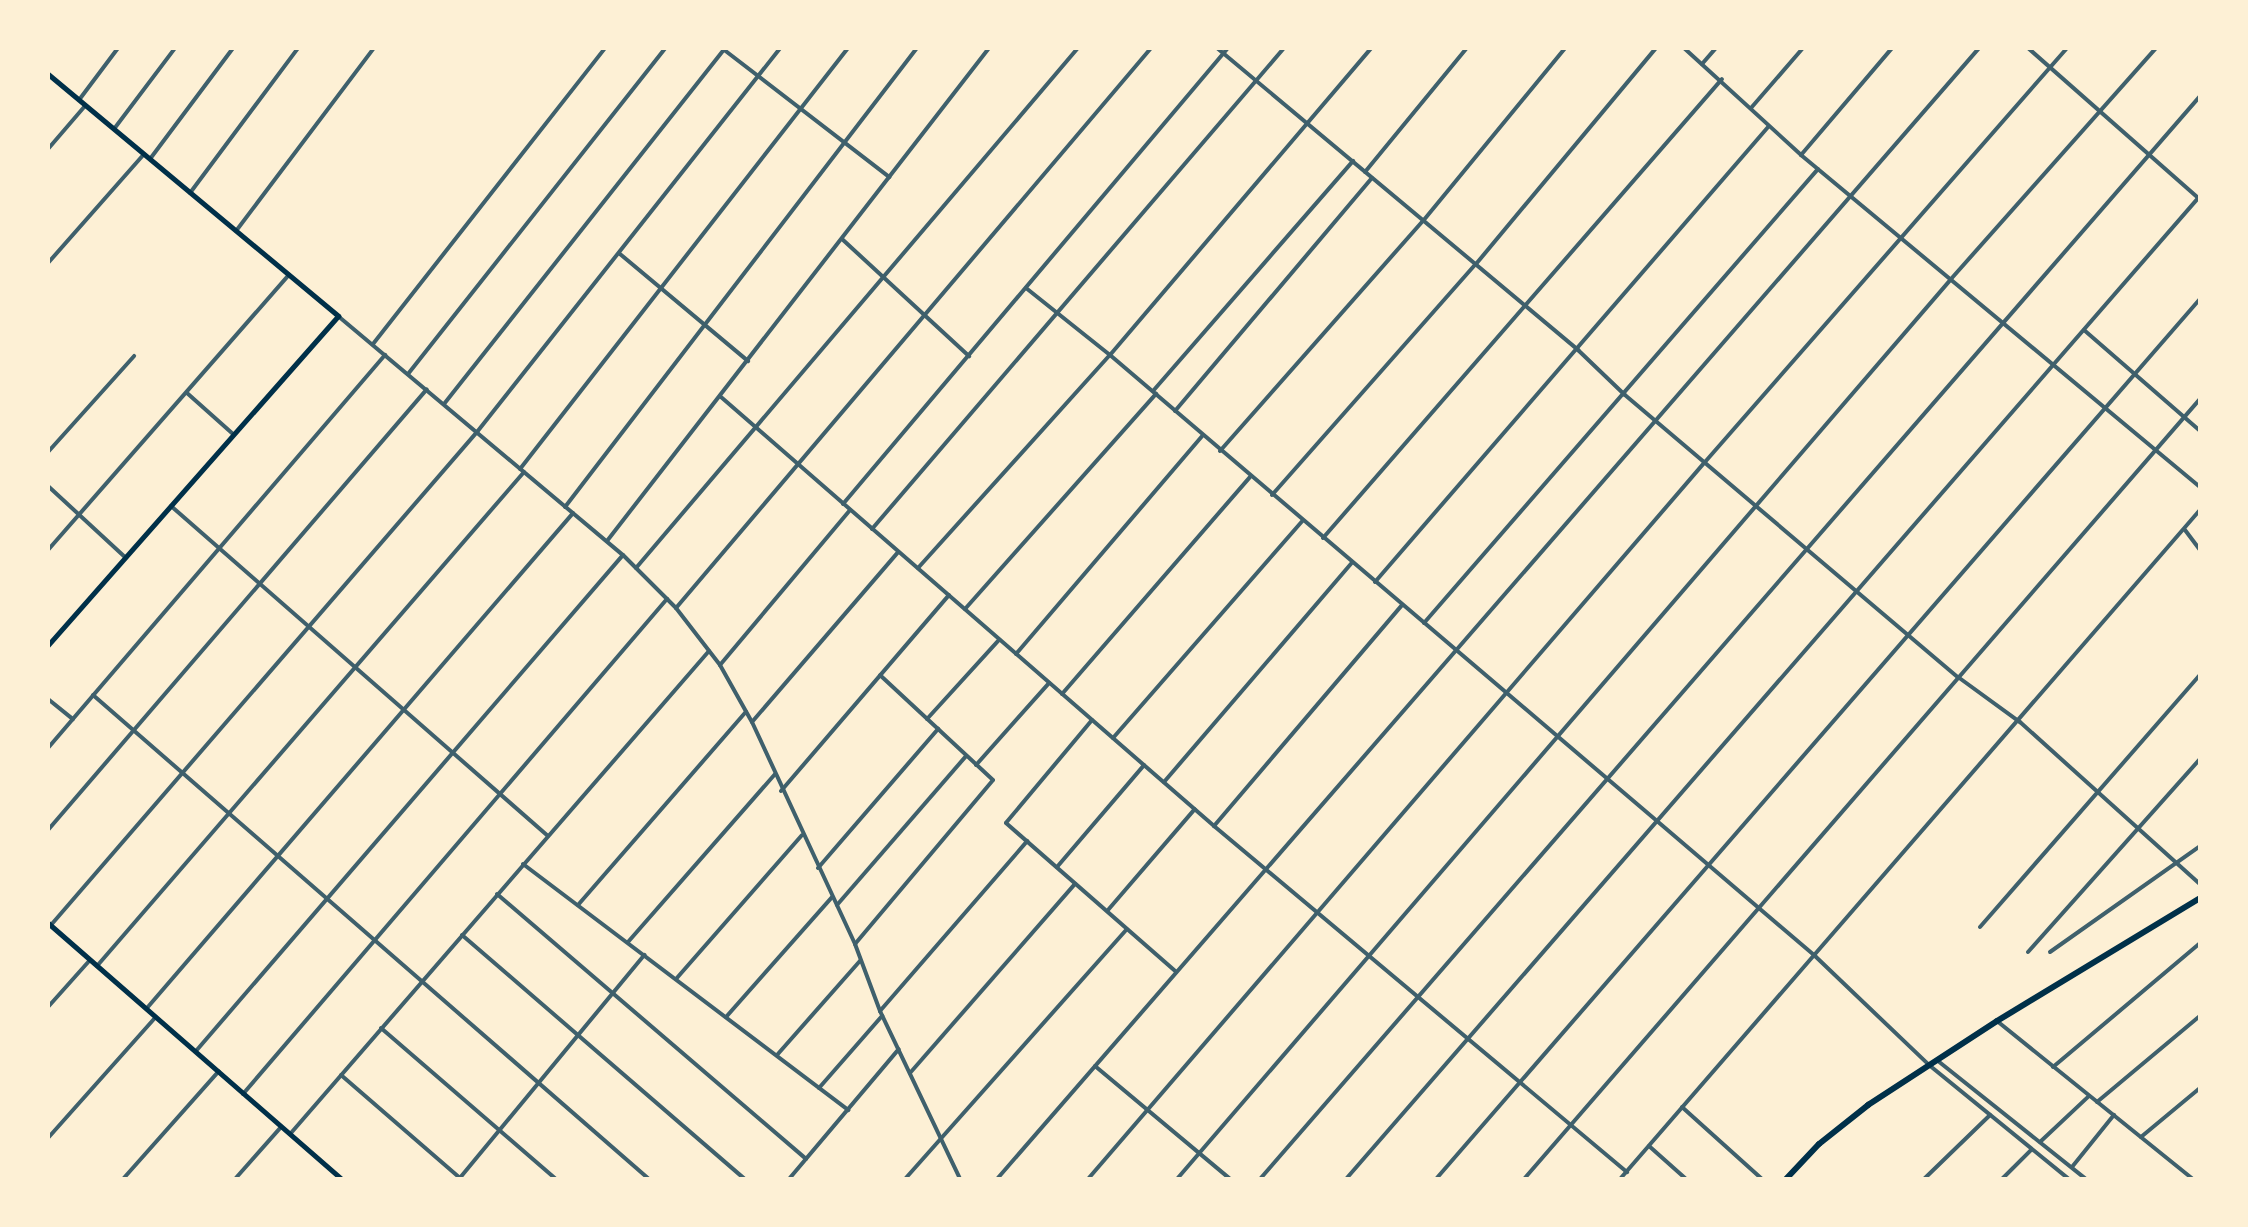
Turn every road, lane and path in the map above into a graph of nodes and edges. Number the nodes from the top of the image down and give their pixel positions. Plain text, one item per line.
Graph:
1 (118, 48) edge
2 (175, 48) edge
3 (233, 48) edge
4 (298, 48) edge
5 (374, 48) edge
6 (605, 48) edge
7 (665, 48) edge
8 (724, 48) edge
9 (780, 48) edge
10 (848, 48) edge
11 (917, 48) edge
12 (989, 48) edge
13 (1078, 48) edge
14 (1151, 48) edge
15 (1217, 48) edge
16 (1228, 48) edge
17 (1284, 48) edge
18 (1371, 48) edge
19 (1467, 48) edge
20 (1565, 48) edge
21 (1656, 48) edge
22 (1684, 48) edge
23 (1716, 48) edge
24 (1803, 48) edge
25 (1892, 48) edge
26 (1979, 48) edge
27 (2028, 48) edge
28 (2067, 48) edge
29 (2156, 48) edge
30 (1223, 54) junction
31 (1702, 64) junction
32 (2050, 68) junction
33 (48, 74) edge
34 (758, 76) junction
35 (1722, 79) junction
36 (1256, 81) junction
37 (2200, 96) edge
38 (79, 100) junction
39 (86, 106) junction
40 (1751, 108) junction
41 (801, 109) junction
42 (2100, 112) junction
43 (1307, 123) junction
44 (1769, 126) junction
45 (114, 129) junction
46 (844, 143) junction
47 (48, 149) edge
48 (1801, 155) junction
49 (147, 156) junction
50 (2149, 156) junction
51 (1353, 161) junction
52 (1818, 168) junction
53 (1365, 172) junction
54 (889, 177) junction
55 (1372, 178) junction
56 (190, 193) junction
57 (1851, 196) junction
58 (2199, 198) edge
59 (1423, 221) junction
60 (236, 231) junction
61 (1900, 237) junction
62 (842, 239) junction
63 (620, 254) junction
64 (48, 263) edge
65 (1476, 264) junction
66 (884, 274) junction
67 (289, 275) junction
68 (1951, 279) junction
69 (1026, 288) junction
70 (663, 289) junction
71 (2200, 299) edge
72 (1525, 305) junction
73 (1057, 311) junction
74 (924, 313) junction
75 (338, 316) junction
76 (2002, 322) junction
77 (705, 325) junction
78 (2084, 330) junction
79 (373, 344) junction
80 (1578, 350) junction
81 (385, 355) junction
82 (1110, 355) junction
83 (134, 356) dead end
84 (969, 356) junction
85 (748, 361) junction
86 (2054, 365) junction
87 (408, 374) junction
88 (2134, 374) junction
89 (427, 389) junction
90 (1154, 392) junction
91 (187, 393) junction
92 (1625, 395) junction
93 (721, 397) junction
94 (2200, 399) edge
95 (444, 404) junction
96 (2105, 407) junction
97 (1175, 411) junction
98 (2184, 417) junction
99 (1655, 420) junction
100 (754, 426) junction
101 (2200, 431) edge
102 (477, 432) junction
103 (234, 434) junction
104 (1202, 436) junction
105 (2156, 450) junction
106 (1220, 451) junction
107 (48, 452) edge
108 (1705, 462) junction
109 (798, 464) junction
110 (522, 470) junction
111 (1250, 477) junction
112 (48, 486) edge
113 (2200, 487) edge
114 (1272, 495) junction
115 (843, 504) junction
116 (1756, 505) junction
117 (171, 506) junction
118 (565, 507) junction
119 (850, 510) junction
120 (573, 513) junction
121 (2199, 513) edge
122 (80, 514) junction
123 (1302, 521) junction
124 (872, 529) junction
125 (2185, 530) junction
126 (1323, 538) junction
127 (607, 541) junction
128 (219, 548) junction
129 (1807, 549) junction
130 (48, 550) edge
131 (2200, 550) edge
132 (898, 552) junction
133 (623, 555) junction
134 (125, 557) junction
135 (1352, 563) junction
136 (636, 568) junction
137 (918, 569) junction
138 (1375, 582) junction
139 (259, 583) junction
140 (1857, 591) junction
141 (949, 595) junction
142 (667, 599) junction
143 (1402, 605) junction
144 (676, 608) junction
145 (965, 609) junction
146 (1424, 623) junction
147 (308, 626) junction
148 (1907, 634) junction
149 (999, 640) junction
150 (48, 645) edge
151 (1454, 649) junction
152 (709, 651) junction
153 (1016, 654) junction
154 (720, 665) junction
155 (355, 667) junction
156 (880, 675) junction
157 (2200, 675) edge
158 (1958, 677) junction
159 (1049, 683) junction
160 (1506, 693) junction
161 (1062, 694) junction
162 (93, 695) junction
163 (48, 699) edge
164 (403, 710) junction
165 (746, 712) junction
166 (73, 719) junction
167 (927, 719) junction
168 (1092, 720) junction
169 (752, 722) junction
170 (2020, 722) junction
171 (938, 729) junction
172 (133, 730) junction
173 (1557, 736) junction
174 (1113, 738) junction
175 (48, 748) edge
176 (452, 752) junction
177 (966, 756) junction
178 (2200, 759) edge
179 (976, 765) junction
180 (1144, 765) junction
181 (181, 772) junction
182 (774, 775) junction
183 (1606, 777) junction
184 (1164, 782) junction
185 (781, 791) junction
186 (2098, 792) junction
187 (500, 794) junction
188 (1195, 809) junction
189 (228, 813) junction
190 (1657, 821) junction
191 (1214, 826) junction
192 (2140, 828) junction
193 (48, 830) edge
194 (802, 835) junction
195 (548, 836) junction
196 (1027, 841) junction
197 (2200, 846) edge
198 (278, 856) junction
199 (2177, 862) junction
200 (523, 864) junction
201 (1709, 866) junction
202 (1057, 867) junction
203 (818, 868) junction
204 (1266, 868) junction
205 (1075, 884) junction
206 (2200, 884) edge
207 (497, 894) junction
208 (832, 897) junction
209 (326, 898) junction
210 (2200, 898) edge
211 (578, 905) junction
212 (836, 906) junction
213 (1758, 908) junction
214 (1107, 911) junction
215 (1316, 911) junction
216 (49, 924) edge
217 (1980, 927) dead end
218 (1127, 929) junction
219 (462, 935) junction
220 (374, 940) junction
221 (628, 943) junction
222 (2200, 943) edge
223 (855, 944) junction
224 (2028, 952) dead end
225 (2050, 952) dead end
226 (644, 955) junction
227 (1815, 956) junction
228 (1370, 957) junction
229 (90, 960) junction
230 (860, 961) junction
231 (97, 966) junction
232 (1176, 972) junction
233 (676, 979) junction
234 (422, 981) junction
235 (612, 993) junction
236 (1418, 996) junction
237 (48, 1007) edge
238 (147, 1008) junction
239 (881, 1013) junction
240 (2200, 1016) edge
241 (156, 1017) junction
242 (726, 1017) junction
243 (1997, 1021) junction
244 (381, 1028) junction
245 (578, 1035) junction
246 (1468, 1038) junction
247 (899, 1049) junction
248 (196, 1051) junction
249 (776, 1055) junction
250 (1923, 1056) junction
251 (1937, 1060) junction
252 (1929, 1065) junction
253 (1095, 1066) junction
254 (2053, 1067) junction
255 (219, 1071) junction
256 (910, 1073) junction
257 (341, 1075) junction
258 (538, 1082) junction
259 (1520, 1082) junction
260 (819, 1088) junction
261 (2200, 1088) edge
262 (243, 1094) junction
263 (2089, 1096) junction
264 (2097, 1102) junction
265 (1682, 1107) junction
266 (848, 1110) junction
267 (1147, 1110) junction
268 (1990, 1115) junction
269 (2114, 1115) junction
270 (1572, 1125) junction
271 (282, 1126) junction
272 (499, 1130) junction
273 (291, 1133) junction
274 (2141, 1137) junction
275 (48, 1138) edge
276 (941, 1138) junction
277 (2040, 1142) junction
278 (1649, 1146) junction
279 (2032, 1149) junction
280 (1200, 1153) junction
281 (806, 1159) junction
282 (2072, 1167) junction
283 (1627, 1172) junction
284 (2065, 1178) edge
285 (123, 1179) edge
286 (235, 1179) edge
287 (341, 1179) edge
288 (460, 1179) edge
289 (556, 1179) edge
290 (649, 1179) edge
291 (745, 1179) edge
292 (789, 1179) edge
293 (905, 1179) edge
294 (960, 1179) edge
295 (997, 1179) edge
296 (1088, 1179) edge
297 (1177, 1179) edge
298 (1230, 1179) edge
299 (1260, 1179) edge
300 (1346, 1179) edge
301 (1436, 1179) edge
302 (1524, 1179) edge
303 (1620, 1179) edge
304 (1686, 1179) edge
305 (1762, 1179) edge
306 (1786, 1179) edge
307 (1924, 1179) edge
308 (2002, 1179) edge
309 (2086, 1179) edge
310 (2193, 1179) edge

1 - 38 street
2 - 45 street
3 - 49 street
4 - 56 street
5 - 60 street
6 - 79 street
7 - 87 street
8 - 34 street
8 - 95 street
9 - 34 street
10 - 41 street
11 - 46 street
12 - 54 street
13 - 66 street
14 - 74 street
15 - 30 street
16 - 30 street
17 - 36 street
18 - 43 street
19 - 53 street
20 - 59 street
21 - 65 street
22 - 31 street
23 - 31 street
24 - 40 street
25 - 48 street
26 - 57 street
27 - 32 street
28 - 32 street
29 - 42 street
30 - 36 street
30 - 69 street
31 - 35 street
32 - 42 street
32 - 61 street
33 - 38 main road
34 - 41 street
34 - 63 street
35 - 40 street
35 - 72 street
36 - 43 street
36 - 73 street
37 - 50 street
38 - 39 main road
39 - 45 main road
39 - 47 street
40 - 44 street
41 - 46 street
41 - 70 street
42 - 50 street
42 - 68 street
43 - 51 street
43 - 82 street
44 - 48 street
44 - 80 street
45 - 49 main road
46 - 54 street
46 - 77 street
48 - 52 street
49 - 56 main road
49 - 64 street
50 - 58 street
50 - 76 street
51 - 53 street
51 - 90 street
52 - 57 street
52 - 92 street
53 - 55 street
54 - 62 street
55 - 59 street
55 - 97 street
56 - 60 main road
57 - 61 street
57 - 99 street
58 - 78 street
59 - 65 street
59 - 106 street
60 - 67 main road
61 - 68 street
61 - 108 street
62 - 66 street
62 - 85 street
63 - 70 street
63 - 102 street
65 - 72 street
65 - 114 street
66 - 74 street
66 - 100 street
67 - 75 main road
67 - 91 street
68 - 76 street
68 - 116 street
69 - 73 street
69 - 84 street
70 - 77 street
70 - 110 street
71 - 88 street
72 - 80 street
72 - 126 street
73 - 82 street
73 - 124 street
74 - 84 street
74 - 109 street
75 - 79 street
75 - 103 main road
76 - 86 street
76 - 129 street
77 - 85 street
77 - 118 street
78 - 86 street
78 - 88 street
79 - 81 street
80 - 92 street
80 - 138 street
81 - 87 street
81 - 128 street
82 - 90 street
82 - 137 street
83 - 107 street
84 - 115 street
85 - 93 street
86 - 96 street
86 - 140 street
87 - 89 street
88 - 96 street
88 - 98 street
89 - 95 street
89 - 139 street
90 - 97 street
90 - 145 street
91 - 103 street
91 - 122 street
92 - 99 street
92 - 146 street
93 - 100 street
93 - 127 street
94 - 98 street
95 - 102 street
96 - 105 street
96 - 148 street
97 - 104 street
98 - 101 street
98 - 105 street
99 - 108 street
99 - 151 street
100 - 109 street
100 - 136 street
102 - 110 street
102 - 147 street
103 - 117 main road
104 - 106 street
104 - 153 street
105 - 113 street
105 - 158 street
106 - 111 street
108 - 116 street
108 - 160 street
109 - 115 street
109 - 144 street
110 - 118 street
110 - 155 street
111 - 114 street
111 - 161 street
112 - 122 street
114 - 123 street
115 - 119 street
116 - 129 street
116 - 173 street
117 - 128 street
117 - 134 main road
118 - 120 street
119 - 124 street
119 - 154 street
120 - 127 street
120 - 164 street
121 - 125 street
122 - 130 street
122 - 134 street
123 - 126 street
123 - 174 street
124 - 132 street
125 - 131 street
125 - 170 street
126 - 135 street
127 - 133 street
128 - 139 street
128 - 162 street
129 - 140 street
129 - 183 street
132 - 137 street
132 - 169 street
133 - 136 street
133 - 176 street
134 - 150 main road
135 - 138 street
135 - 184 street
136 - 142 street
137 - 141 street
138 - 143 street
139 - 147 street
139 - 172 street
140 - 148 street
140 - 190 street
141 - 145 street
141 - 156 street
142 - 144 street
142 - 187 street
143 - 146 street
143 - 191 street
144 - 152 street
145 - 149 street
146 - 151 street
147 - 155 street
147 - 181 street
148 - 158 street
148 - 201 street
149 - 153 street
149 - 167 street
151 - 160 street
151 - 204 street
152 - 154 street
152 - 195 street
153 - 159 street
154 - 165 street
155 - 164 street
155 - 189 street
156 - 167 street
156 - 185 street
157 - 186 street
158 - 170 street
158 - 213 street
159 - 161 street
159 - 179 street
160 - 173 street
160 - 215 street
161 - 168 street
162 - 166 street
162 - 172 street
163 - 166 street
164 - 176 street
164 - 198 street
165 - 169 street
165 - 211 street
166 - 175 street
167 - 171 street
168 - 174 street
168 - 196 street
169 - 182 street
170 - 186 street
170 - 227 street
171 - 177 street
171 - 203 street
172 - 181 street
172 - 193 street
173 - 183 street
173 - 228 street
174 - 180 street
176 - 187 street
176 - 209 street
177 - 179 street
177 - 212 street
178 - 192 street
179 - 223 street
180 - 184 street
180 - 202 street
181 - 189 street
181 - 216 street
182 - 185 street
182 - 221 street
183 - 190 street
183 - 236 street
184 - 188 street
185 - 194 street
186 - 192 street
186 - 217 street
187 - 195 street
187 - 220 street
188 - 191 street
188 - 214 street
189 - 198 street
189 - 231 street
190 - 201 street
190 - 246 street
191 - 204 street
192 - 199 street
192 - 224 street
194 - 203 street
194 - 233 street
195 - 200 street
196 - 202 street
196 - 239 street
197 - 199 street
198 - 209 street
198 - 238 street
199 - 206 street
199 - 225 street
200 - 207 street
200 - 211 street
201 - 213 street
201 - 259 street
202 - 205 street
203 - 208 street
204 - 215 street
204 - 232 street
205 - 214 street
205 - 256 street
207 - 219 street
207 - 235 street
208 - 212 street
208 - 242 street
209 - 220 street
209 - 248 street
210 - 243 main road
211 - 221 street
212 - 223 street
213 - 227 street
213 - 270 street
214 - 218 street
215 - 228 street
215 - 267 street
216 - 229 main road
218 - 232 street
218 - 276 street
219 - 234 street
219 - 245 street
220 - 234 street
220 - 262 street
221 - 226 street
222 - 254 street
223 - 230 street
226 - 233 street
226 - 235 street
227 - 250 street
227 - 265 street
228 - 236 street
228 - 280 street
229 - 231 main road
229 - 237 street
230 - 239 street
230 - 249 street
231 - 238 main road
232 - 253 street
233 - 242 street
234 - 244 street
234 - 258 street
235 - 245 street
235 - 281 street
236 - 246 street
236 - 299 street
238 - 241 main road
239 - 247 street
239 - 260 street
240 - 264 street
241 - 248 main road
241 - 275 street
242 - 249 street
243 - 251 main road
243 - 254 street
244 - 257 street
244 - 272 street
245 - 258 street
245 - 291 street
246 - 259 street
246 - 300 street
247 - 256 street
247 - 266 street
248 - 255 main road
249 - 260 street
250 - 251 street
250 - 252 street
251 - 252 main road
251 - 277 street
252 - 268 street
252 - 306 main road
253 - 267 street
253 - 295 street
254 - 263 street
255 - 262 main road
255 - 285 street
256 - 276 street
257 - 273 street
257 - 288 street
258 - 272 street
258 - 290 street
259 - 270 street
259 - 301 street
260 - 266 street
261 - 274 street
262 - 271 main road
263 - 264 street
263 - 277 street
264 - 269 street
265 - 278 street
265 - 305 street
266 - 281 street
267 - 280 street
267 - 296 street
268 - 279 street
268 - 307 street
269 - 274 street
269 - 282 street
270 - 283 street
270 - 302 street
271 - 273 main road
271 - 286 street
272 - 288 street
272 - 289 street
273 - 287 main road
274 - 310 street
276 - 293 street
276 - 294 street
277 - 282 street
278 - 283 street
278 - 304 street
279 - 284 street
279 - 308 street
280 - 297 street
280 - 298 street
281 - 292 street
282 - 309 street
283 - 303 street

